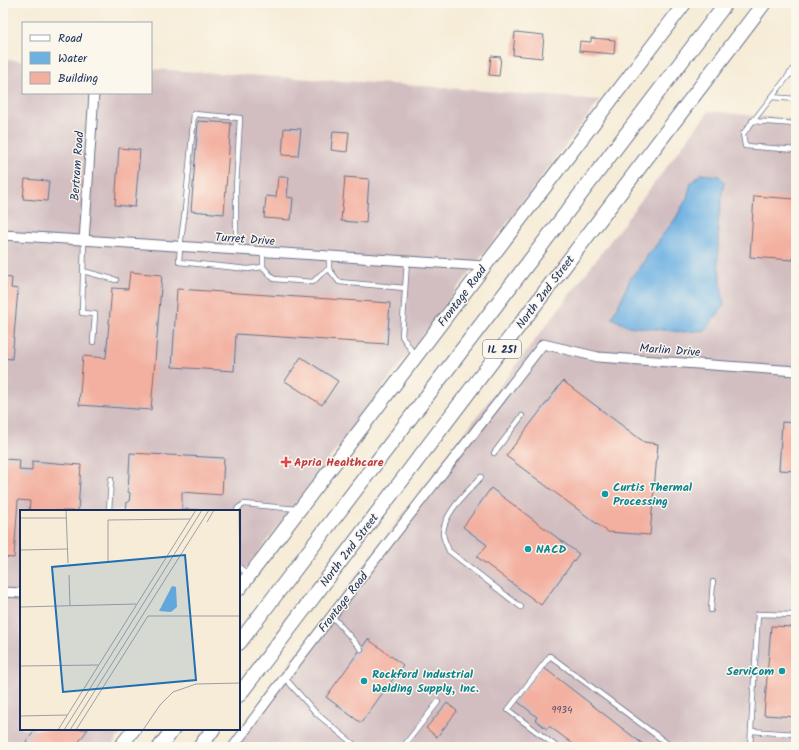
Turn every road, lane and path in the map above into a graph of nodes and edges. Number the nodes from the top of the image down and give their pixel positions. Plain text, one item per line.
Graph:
1 (685, 3) edge
2 (726, 3) edge
3 (764, 3) edge
4 (796, 66) edge
5 (789, 74) junction
6 (796, 75) edge
7 (94, 94) edge
8 (771, 98) junction
9 (796, 99) edge
10 (752, 121) junction
11 (796, 124) edge
12 (796, 150) edge
13 (3, 235) edge
14 (84, 241) junction
15 (180, 247) junction
16 (236, 251) junction
17 (263, 252) junction
18 (329, 256) junction
19 (407, 261) junction
20 (486, 266) junction
21 (263, 267) junction
22 (329, 269) junction
23 (83, 271) junction
24 (116, 280) dead end
25 (405, 288) junction
26 (93, 342) dead end
27 (543, 344) joint
28 (416, 357) junction
29 (796, 371) edge
30 (522, 416) dead end
31 (494, 453) dead end
32 (481, 477) dead end
33 (111, 479) dead end
34 (300, 509) junction
35 (109, 510) edge
36 (237, 510) edge
37 (244, 571) edge
38 (713, 582) dead end
39 (240, 585) edge
40 (3, 592) edge
41 (20, 593) edge
42 (521, 607) dead end
43 (711, 610) dead end
44 (796, 615) edge
45 (332, 616) junction
46 (240, 642) edge
47 (361, 649) dead end
48 (284, 677) junction
49 (240, 694) edge
50 (438, 702) dead end
51 (133, 730) edge
52 (172, 730) edge
53 (212, 730) edge
54 (751, 731) junction
55 (796, 734) edge
56 (120, 747) edge
57 (160, 747) edge
58 (200, 747) edge
59 (233, 747) edge
60 (356, 747) edge
61 (403, 747) edge
62 (557, 747) edge
63 (672, 747) edge
64 (678, 747) edge
65 (691, 747) edge
66 (750, 747) edge

1 - 20 street, Frontage Road
2 - 46 main road, IL 251
3 - 49 main road, North 2nd Street / IL 251
4 - 5 lane
5 - 6 lane
5 - 8 lane
7 - 14 street, Bertram Road
8 - 9 lane
8 - 10 lane
10 - 11 lane
10 - 12 lane
13 - 14 street, Turret Drive
14 - 15 street, Turret Drive
14 - 23 lane
15 - 16 street, Turret Drive
15 - 16 lane
15 - 21 lane
16 - 17 street, Turret Drive
17 - 18 street, Turret Drive
17 - 21 lane
18 - 19 street, Turret Drive
18 - 22 lane
19 - 20 street, Turret Drive
19 - 25 lane
20 - 28 street, Frontage Road
21 - 22 lane
22 - 25 lane
23 - 24 lane
23 - 26 lane
25 - 28 lane
27 - 29 street, Marlin Drive
27 - 45 street, Frontage Road
28 - 34 street, Frontage Road
30 - 31 lane
32 - 42 lane
33 - 35 lane
34 - 36 lane
34 - 37 street, Frontage Road
37 - 39 street, Frontage Road
38 - 43 lane
40 - 41 street
44 - 54 lane
45 - 47 lane
45 - 48 street, Frontage Road
48 - 59 street, Frontage Road
48 - 60 lane
50 - 61 lane
51 - 56 street
52 - 57 main road
53 - 58 main road
54 - 55 lane
54 - 66 lane
62 - 63 lane
64 - 65 lane

